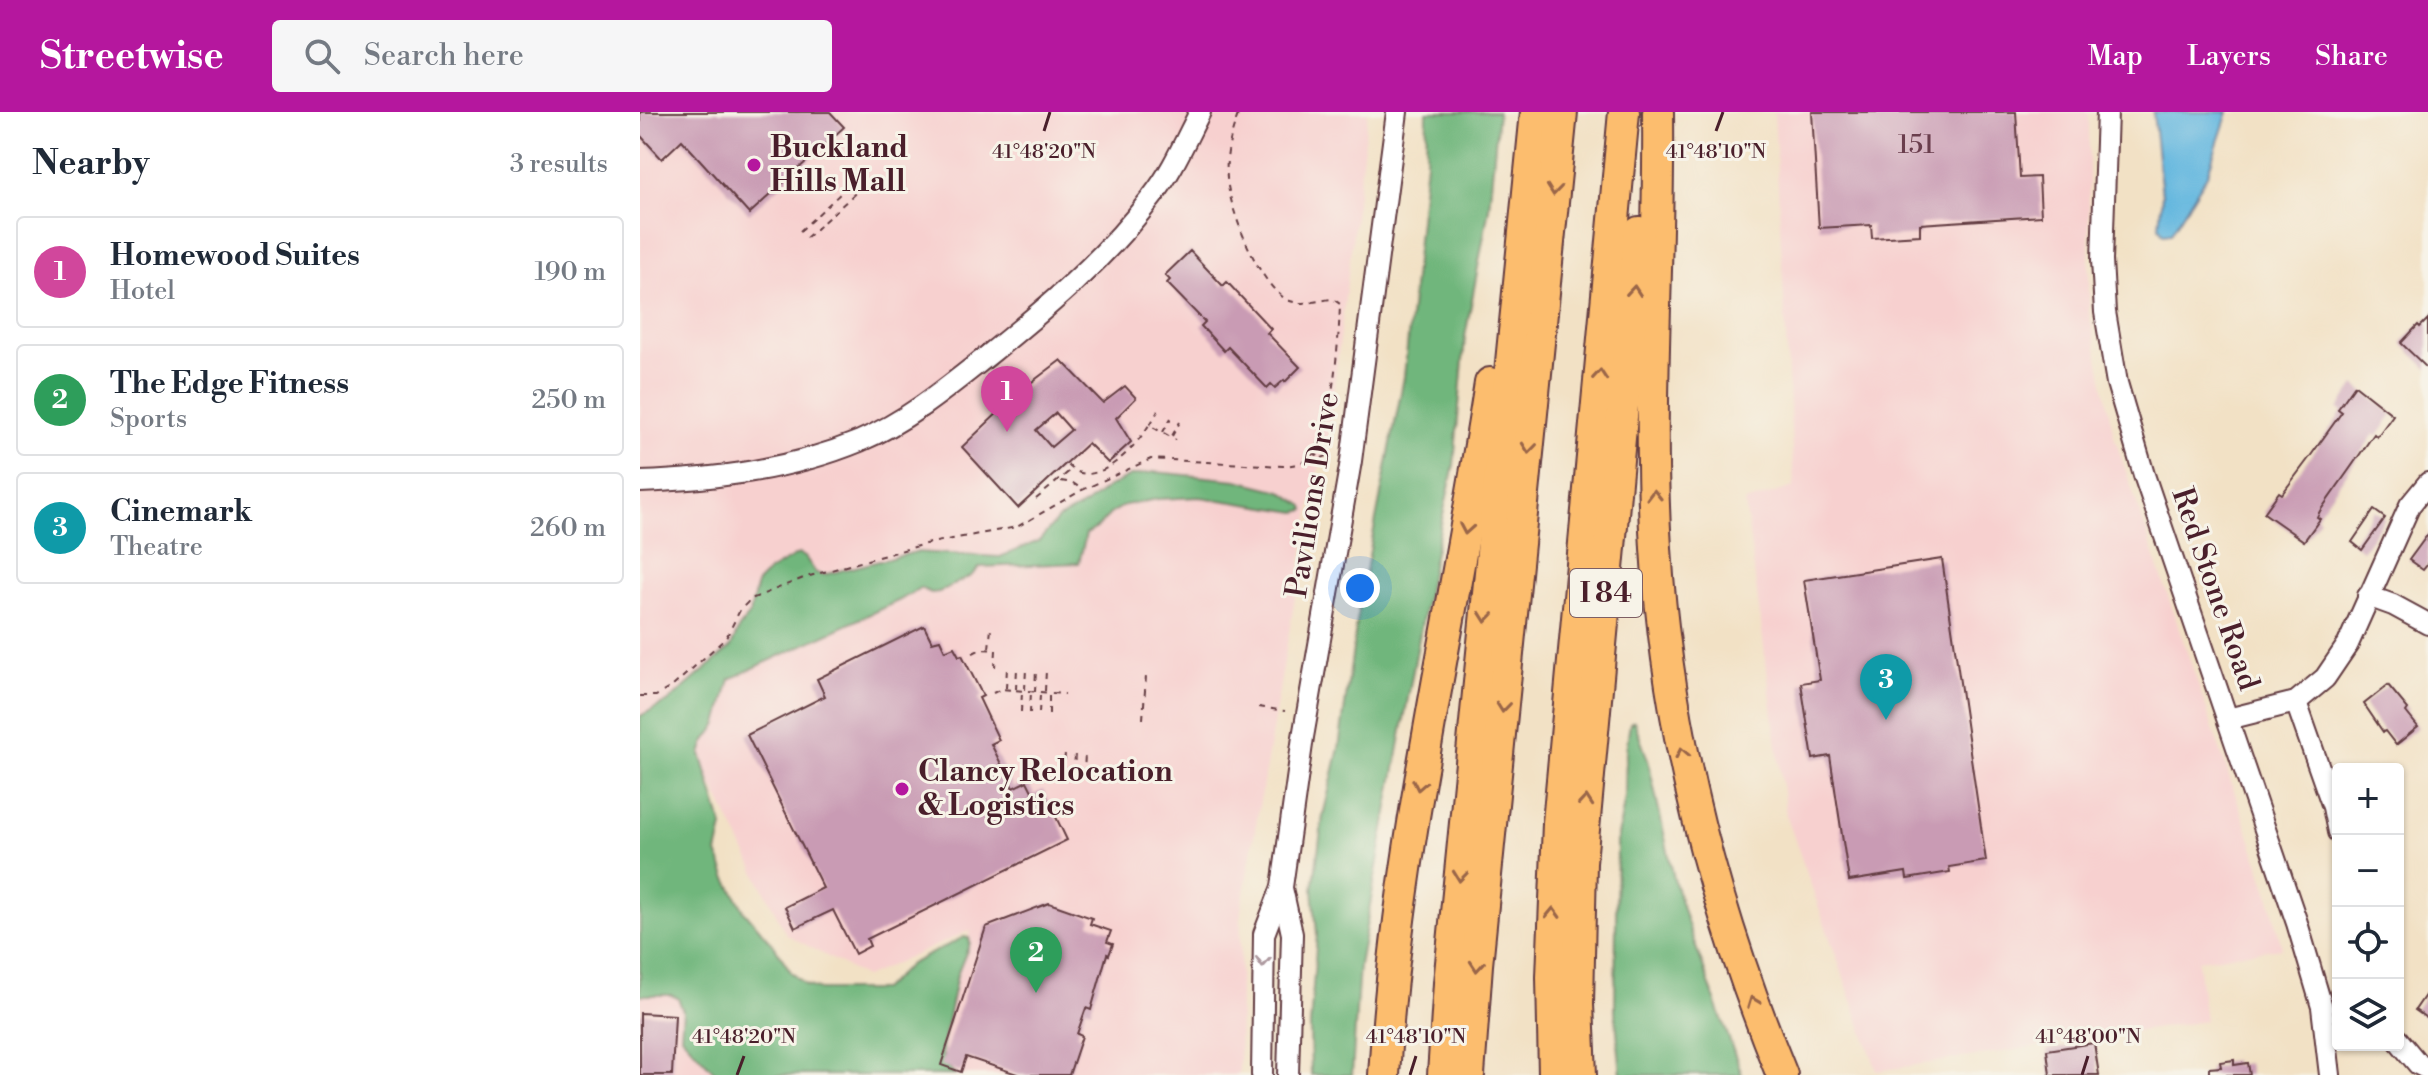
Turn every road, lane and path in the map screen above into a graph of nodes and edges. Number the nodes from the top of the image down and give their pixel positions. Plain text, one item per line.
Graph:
1 (1200, 112) edge
2 (1239, 112) edge
3 (1397, 112) edge
4 (1536, 112) edge
5 (1562, 112) edge
6 (1624, 112) edge
7 (1650, 112) edge
8 (1658, 112) edge
9 (2107, 112) edge
10 (1529, 177) junction
11 (855, 180) dead end
12 (862, 187) dead end
13 (800, 231) dead end
14 (806, 238) dead end
15 (1158, 411) dead end
16 (1171, 418) dead end
17 (1180, 422) dead end
18 (1150, 426) junction
19 (1163, 433) junction
20 (1313, 453) junction
21 (1331, 454) dead end
22 (1322, 458) junction
23 (1068, 465) dead end
24 (1072, 469) junction
25 (1328, 469) dead end
26 (1060, 480) junction
27 (640, 482) edge
28 (2428, 483) edge
29 (1082, 490) junction
30 (1036, 499) dead end
31 (2368, 596) junction
32 (2428, 624) edge
33 (991, 629) dead end
34 (989, 649) junction
35 (973, 653) dead end
36 (995, 667) dead end
37 (1007, 667) dead end
38 (1017, 668) dead end
39 (1026, 668) dead end
40 (1036, 669) dead end
41 (1046, 670) dead end
42 (1146, 676) dead end
43 (1006, 690) junction
44 (1016, 690) junction
45 (1024, 691) junction
46 (1033, 691) junction
47 (1043, 692) junction
48 (993, 693) dead end
49 (1050, 693) junction
50 (1065, 694) dead end
51 (640, 696) edge
52 (2296, 702) junction
53 (1259, 707) dead end
54 (1285, 711) dead end
55 (1021, 712) dead end
56 (1030, 713) dead end
57 (1039, 713) dead end
58 (1049, 714) dead end
59 (1143, 719) dead end
60 (2228, 719) junction
61 (1065, 752) dead end
62 (1075, 753) dead end
63 (1085, 753) dead end
64 (1064, 773) junction
65 (1074, 774) junction
66 (1048, 778) dead end
67 (2332, 804) edge
68 (1282, 887) junction
69 (1261, 1041) junction
70 (2404, 1047) edge
71 (1288, 1065) edge
72 (2428, 1069) edge
73 (1262, 1075) edge
74 (1384, 1075) edge
75 (1443, 1075) edge
76 (1469, 1075) edge
77 (1554, 1075) edge
78 (1581, 1075) edge
79 (1782, 1075) edge
80 (2330, 1075) edge

1 - 27 street
2 - 20 path
3 - 68 street, Pavilions Drive
4 - 10 highway
5 -> 76 highway
77 -> 6 highway
78 -> 7 highway, I 84
79 -> 8 highway
9 - 60 street, Red Stone Road
10 -> 74 highway
10 -> 75 highway
11 - 13 path
12 - 14 path
15 - 18 path
16 - 19 path
17 - 19 path
18 - 19 path
18 - 24 path
20 - 22 path
20 - 29 path
21 - 22 path
22 - 25 path
23 - 24 path
24 - 26 path
26 - 29 path
26 - 30 path
28 - 31 street
29 - 51 path
31 - 32 street
31 - 52 street
33 - 34 path
34 - 35 path
34 - 36 path
37 - 43 path
38 - 44 path
39 - 45 path
40 - 46 path
41 - 47 path
42 - 59 path
43 - 44 path
43 - 48 path
44 - 45 path
45 - 46 path
45 - 55 path
46 - 47 path
46 - 56 path
47 - 49 path
47 - 57 path
49 - 50 path
49 - 58 path
52 - 60 street
52 - 67 street
53 - 54 path
60 - 80 street, Red Stone Road
61 - 64 path
62 - 65 path
63 - 65 path
64 - 65 path
64 - 66 path
68 -> 69 street, Pavilions Drive
68 - 71 street, Pavilions Drive
69 - 71 street, Pavilions Drive
69 - 73 street, Pavilions Drive
70 - 72 street

